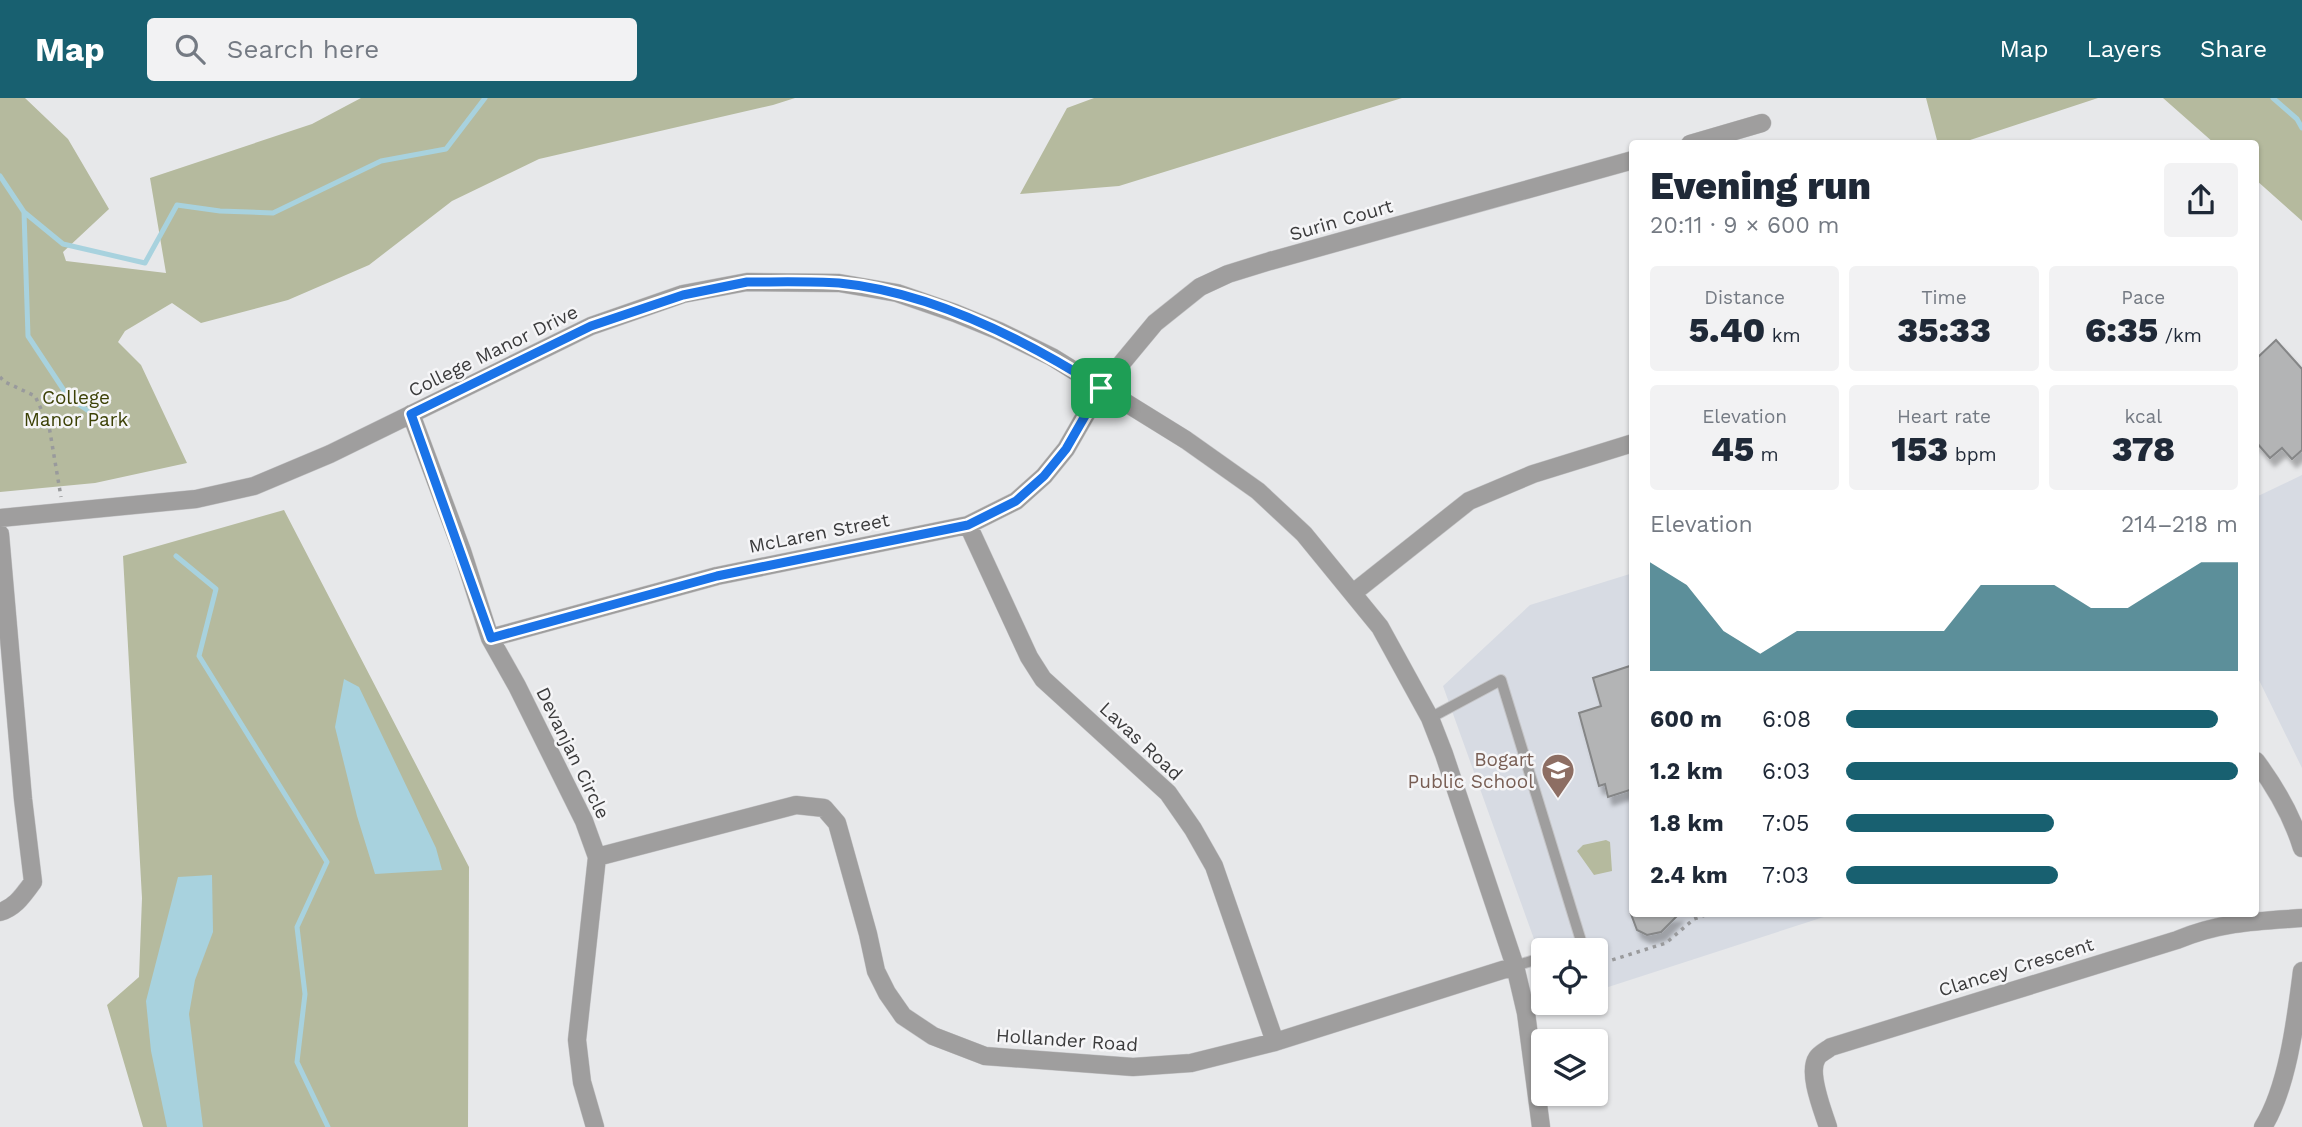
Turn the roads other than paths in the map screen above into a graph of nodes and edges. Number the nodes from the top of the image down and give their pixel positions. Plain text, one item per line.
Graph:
1 (1762, 123) dead end
2 (1704, 140) edge
3 (1629, 161) edge
4 (1101, 388) junction
5 (411, 414) junction
6 (1629, 444) edge
7 (0, 517) edge
8 (968, 525) junction
9 (0, 534) edge
10 (1353, 593) junction
11 (491, 638) junction
12 (1430, 718) junction
13 (2259, 765) edge
14 (2302, 848) edge
15 (597, 857) junction
16 (0, 912) edge
17 (2302, 918) edge
18 (1580, 938) edge
19 (1531, 961) edge
20 (1515, 966) junction
21 (2302, 971) edge
22 (1275, 1042) junction
23 (595, 1127) edge
24 (1541, 1127) edge
25 (1828, 1127) edge
26 (2263, 1127) edge

1 - 2 street
3 - 4 street, Surin Court
4 - 5 street, College Manor Drive
4 - 8 street, McLaren Street
4 - 10 street, College Manor Drive
5 - 7 street, College Manor Drive
5 - 11 street, Devanjan Circle
6 - 10 street
8 - 11 street, McLaren Street
8 - 22 street, Lavas Road
9 - 16 street
10 - 12 street, College Manor Drive
11 - 15 street, Devanjan Circle
12 - 18 lane
12 - 20 street, College Manor Drive
13 - 14 street
15 - 22 street, Hollander Road
15 - 23 street, Devanjan Circle
17 - 25 street, Clancey Crescent
19 - 20 lane
20 - 22 street, Hollander Road
20 - 24 street, College Manor Drive
21 - 26 street

